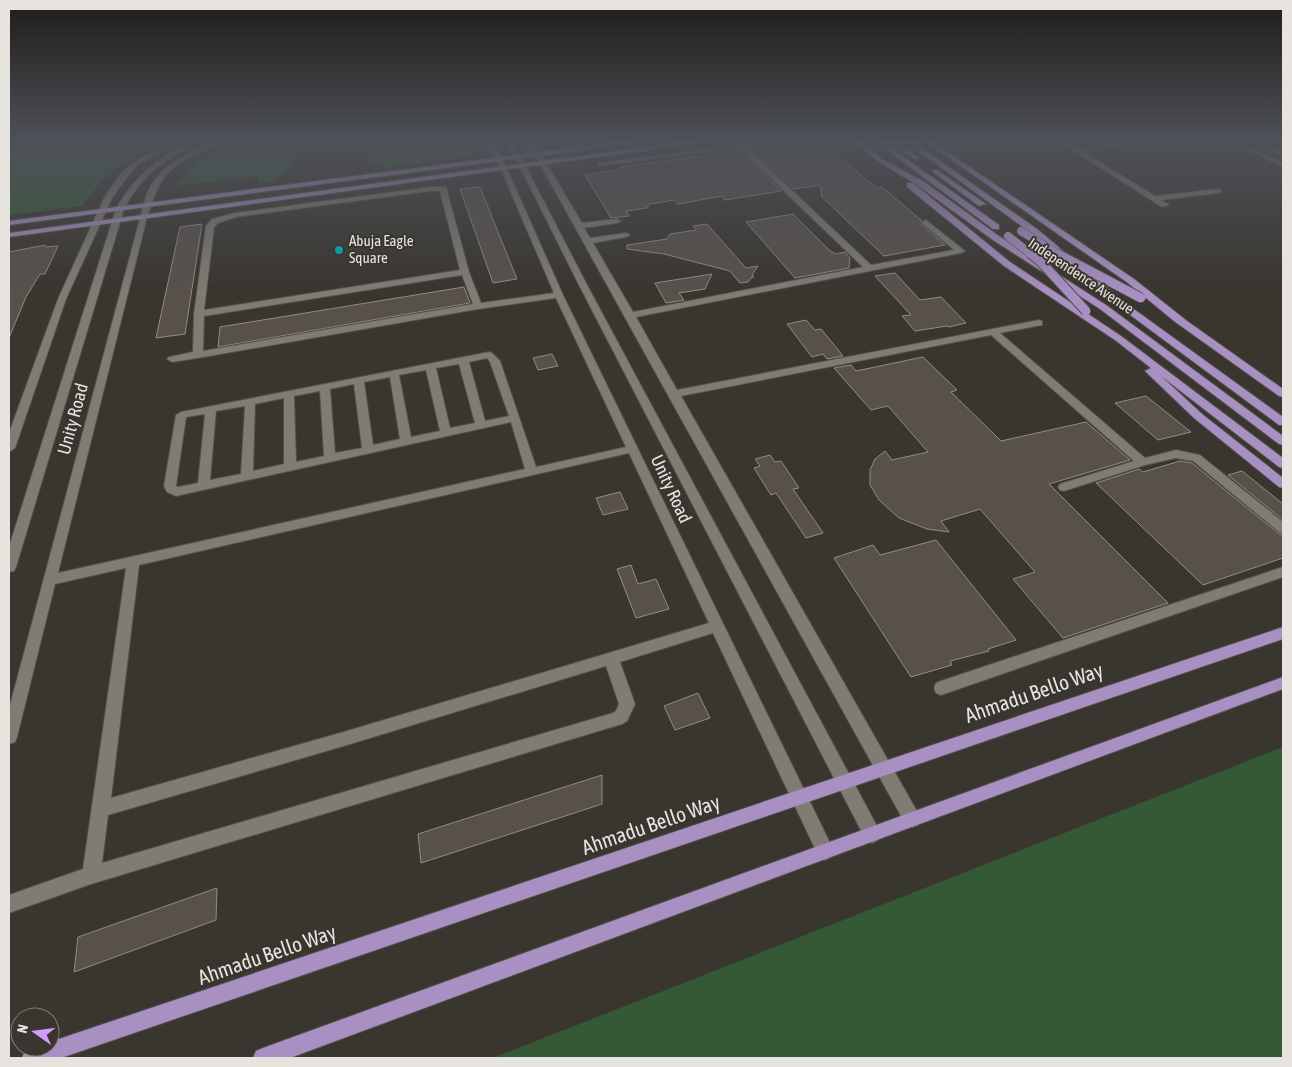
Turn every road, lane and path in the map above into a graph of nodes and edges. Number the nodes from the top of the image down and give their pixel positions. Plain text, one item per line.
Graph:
1 (112, 192) edge
2 (129, 192) edge
3 (152, 192) edge
4 (295, 192) edge
5 (295, 192) edge
6 (410, 192) edge
7 (444, 192) edge
8 (514, 192) edge
9 (536, 192) edge
10 (559, 192) edge
11 (789, 192) edge
12 (918, 192) edge
13 (932, 192) edge
14 (947, 192) edge
15 (965, 192) edge
16 (979, 192) edge
17 (1002, 192) edge
18 (1145, 192) edge
19 (1211, 192) edge
20 (1155, 198) junction
21 (1165, 205) dead end
22 (120, 209) junction
23 (102, 211) junction
24 (145, 212) junction
25 (116, 221) junction
26 (617, 221) dead end
27 (926, 222) dead end
28 (9, 223) edge
29 (96, 223) junction
30 (579, 226) junction
31 (9, 235) edge
32 (626, 235) dead end
33 (588, 241) junction
34 (869, 268) junction
35 (465, 272) junction
36 (559, 295) junction
37 (1144, 296) junction
38 (478, 306) junction
39 (1082, 311) junction
40 (199, 314) junction
41 (630, 315) junction
42 (1039, 323) dead end
43 (992, 331) junction
44 (1118, 338) junction
45 (198, 355) junction
46 (463, 359) junction
47 (172, 360) dead end
48 (430, 366) junction
49 (394, 373) junction
50 (360, 380) junction
51 (325, 386) junction
52 (289, 394) junction
53 (674, 394) junction
54 (1283, 394) edge
55 (250, 401) junction
56 (211, 409) junction
57 (515, 418) junction
58 (1283, 422) edge
59 (481, 426) junction
60 (446, 433) junction
61 (1283, 441) edge
62 (406, 442) junction
63 (9, 448) edge
64 (632, 449) junction
65 (368, 450) junction
66 (330, 458) junction
67 (1143, 462) junction
68 (1283, 464) edge
69 (290, 467) junction
70 (532, 472) junction
71 (247, 476) junction
72 (1283, 484) edge
73 (204, 486) junction
74 (1064, 486) dead end
75 (1283, 529) edge
76 (133, 562) junction
77 (9, 567) edge
78 (1283, 572) edge
79 (49, 580) junction
80 (717, 626) junction
81 (1283, 633) edge
82 (612, 658) junction
83 (1283, 683) edge
84 (941, 688) dead end
85 (9, 737) edge
86 (884, 767) junction
87 (844, 781) junction
88 (799, 798) junction
89 (102, 809) junction
90 (912, 819) junction
91 (872, 834) junction
92 (825, 851) junction
93 (91, 875) junction
94 (9, 904) edge
95 (32, 1058) edge
96 (263, 1058) edge

1 - 23 street
2 - 22 street, Unity Road
3 - 24 street, Unity Road
4 - 24 main road
5 - 24 main road
6 - 40 street
7 - 35 street
8 - 36 street, Unity Road
9 - 87 street, Unity Road
10 - 30 street
11 - 34 street
12 - 39 main road
13 - 61 main road, Independence Avenue
14 - 39 main road, Independence Avenue, bridge
15 - 37 main road, Independence Avenue, bridge
16 - 58 main road, Independence Avenue
17 - 37 main road
18 - 20 street
19 - 20 street
20 - 21 street
22 - 23 main road
22 - 24 main road
22 - 25 street, Unity Road
23 - 28 main road
23 - 29 street
24 - 25 main road
24 - 79 street, Unity Road
25 - 29 main road
25 - 77 street, Unity Road
26 - 30 street
27 - 34 street
29 - 31 main road
29 - 63 street
30 - 33 street
32 - 33 street
33 - 41 street
34 - 41 street
35 - 38 street
35 - 40 street
36 - 38 street
36 - 64 street, Unity Road
37 - 54 main road, Independence Avenue
38 - 45 street
39 - 44 main road
40 - 45 street
41 - 53 street
42 - 43 street
43 - 53 street
43 - 67 street
44 - 68 main road, Independence Avenue
44 - 72 main road
45 - 47 street
46 - 48 street
46 - 57 street
46 - 59 street
48 - 49 street
48 - 60 street
49 - 50 street
49 - 62 street
50 - 51 street
50 - 65 street
51 - 52 street
51 - 66 street
52 - 55 street
52 - 69 street
53 - 86 street
55 - 56 street
55 - 71 street
56 - 73 street
56 - 73 street
57 - 59 street
57 - 70 street
59 - 60 street
60 - 62 street
62 - 65 street
64 - 70 street
64 - 80 street, Unity Road
65 - 66 street
66 - 69 street
67 - 74 street
67 - 75 street
69 - 71 street
70 - 76 street
71 - 73 street
76 - 79 street
76 - 89 street
78 - 84 street
79 - 85 street, Unity Road
80 - 82 street
80 - 88 street, Unity Road
81 - 86 main road, Ahmadu Bello Way
82 - 89 street
82 - 93 street
83 - 90 main road
86 - 87 main road, Ahmadu Bello Way
86 - 90 street
87 - 88 main road, Ahmadu Bello Way
87 - 91 street, Unity Road
88 - 92 street, Unity Road
88 - 95 main road, Ahmadu Bello Way
89 - 93 street
90 - 91 main road
91 - 92 main road
92 - 96 main road
93 - 94 street

